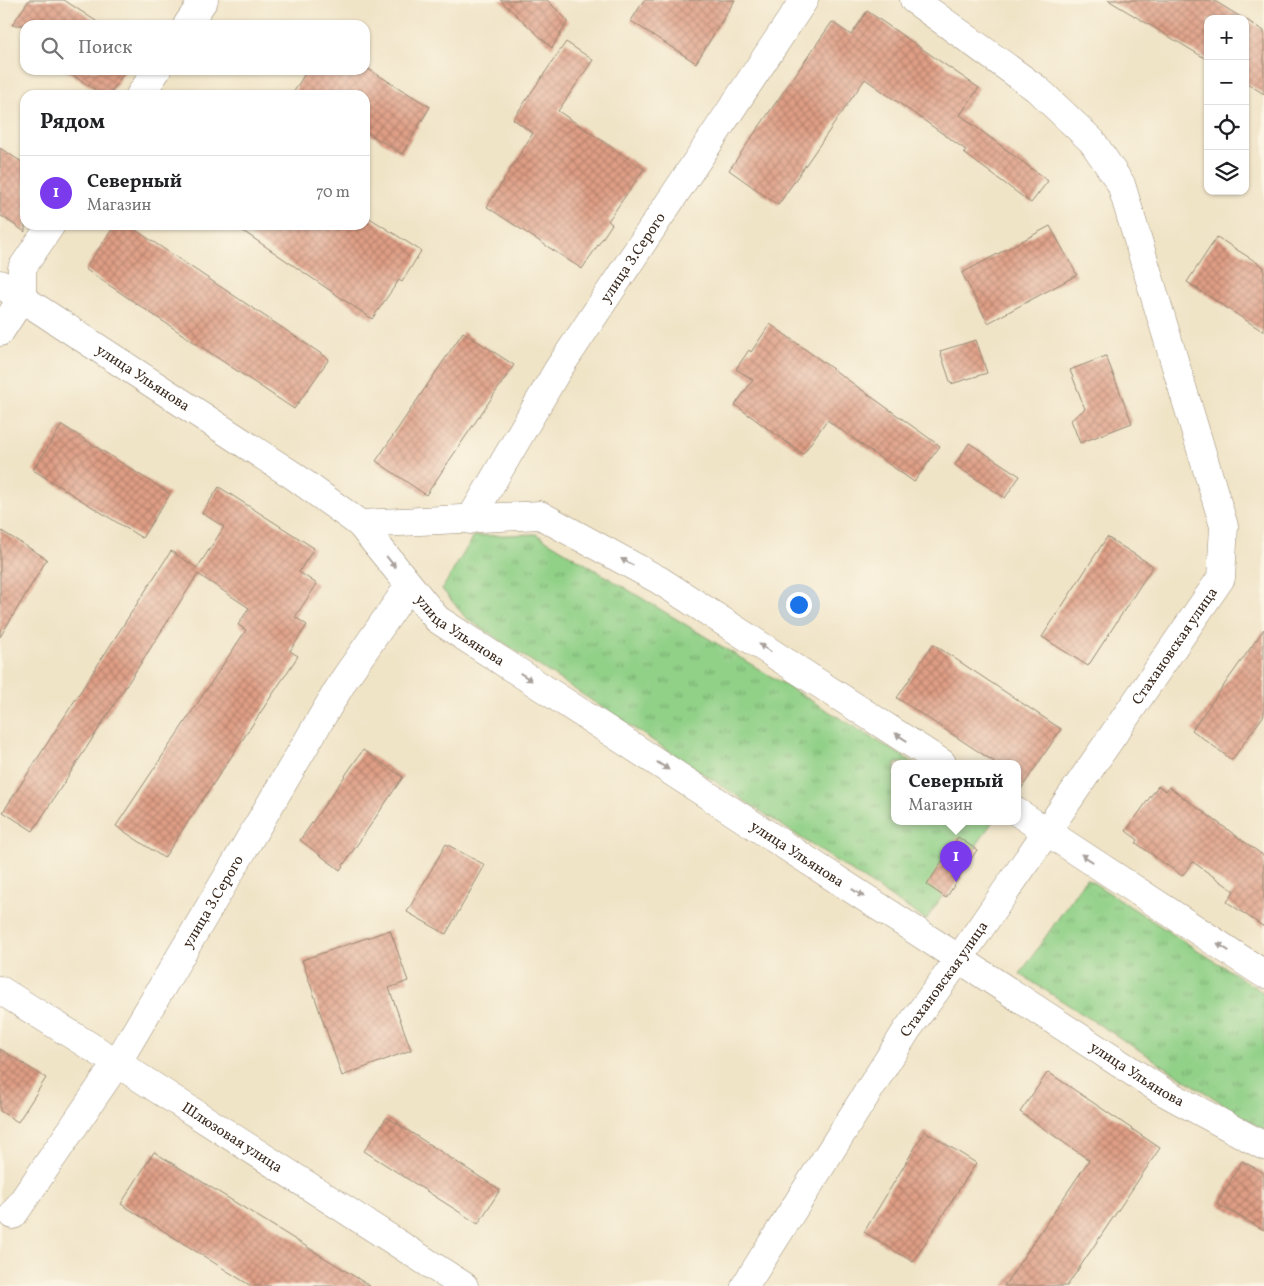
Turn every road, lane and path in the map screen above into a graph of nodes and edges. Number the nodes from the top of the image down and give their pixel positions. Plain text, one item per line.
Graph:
1 (204, 0) edge
2 (804, 0) edge
3 (914, 0) edge
4 (190, 20) edge
5 (154, 75) edge
6 (143, 90) edge
7 (48, 230) edge
8 (11, 291) edge
9 (0, 332) edge
10 (470, 520) junction
11 (360, 524) junction
12 (409, 586) junction
13 (937, 760) edge
14 (1021, 815) edge
15 (1047, 831) junction
16 (959, 959) junction
17 (1264, 974) edge
18 (0, 990) edge
19 (117, 1063) junction
20 (1264, 1146) edge
21 (13, 1215) dead end
22 (464, 1286) edge
23 (745, 1286) edge

1 - 4 street
2 - 10 street, улица З.Серого
3 - 15 street, Стахановская улица
5 - 6 street
7 - 8 street
8 - 9 street
8 - 11 street, улица Ульянова
10 - 11 street
13 -> 10 street
11 -> 12 street, улица Ульянова
12 -> 16 street, улица Ульянова
12 - 19 street, улица З.Серого
14 - 15 street
15 - 16 street, Стахановская улица
17 -> 15 street
16 - 20 street, улица Ульянова
16 - 23 street, Стахановская улица
18 - 19 street, Шлюзовая улица
19 - 21 street, улица З.Серого
19 - 22 street, Шлюзовая улица

